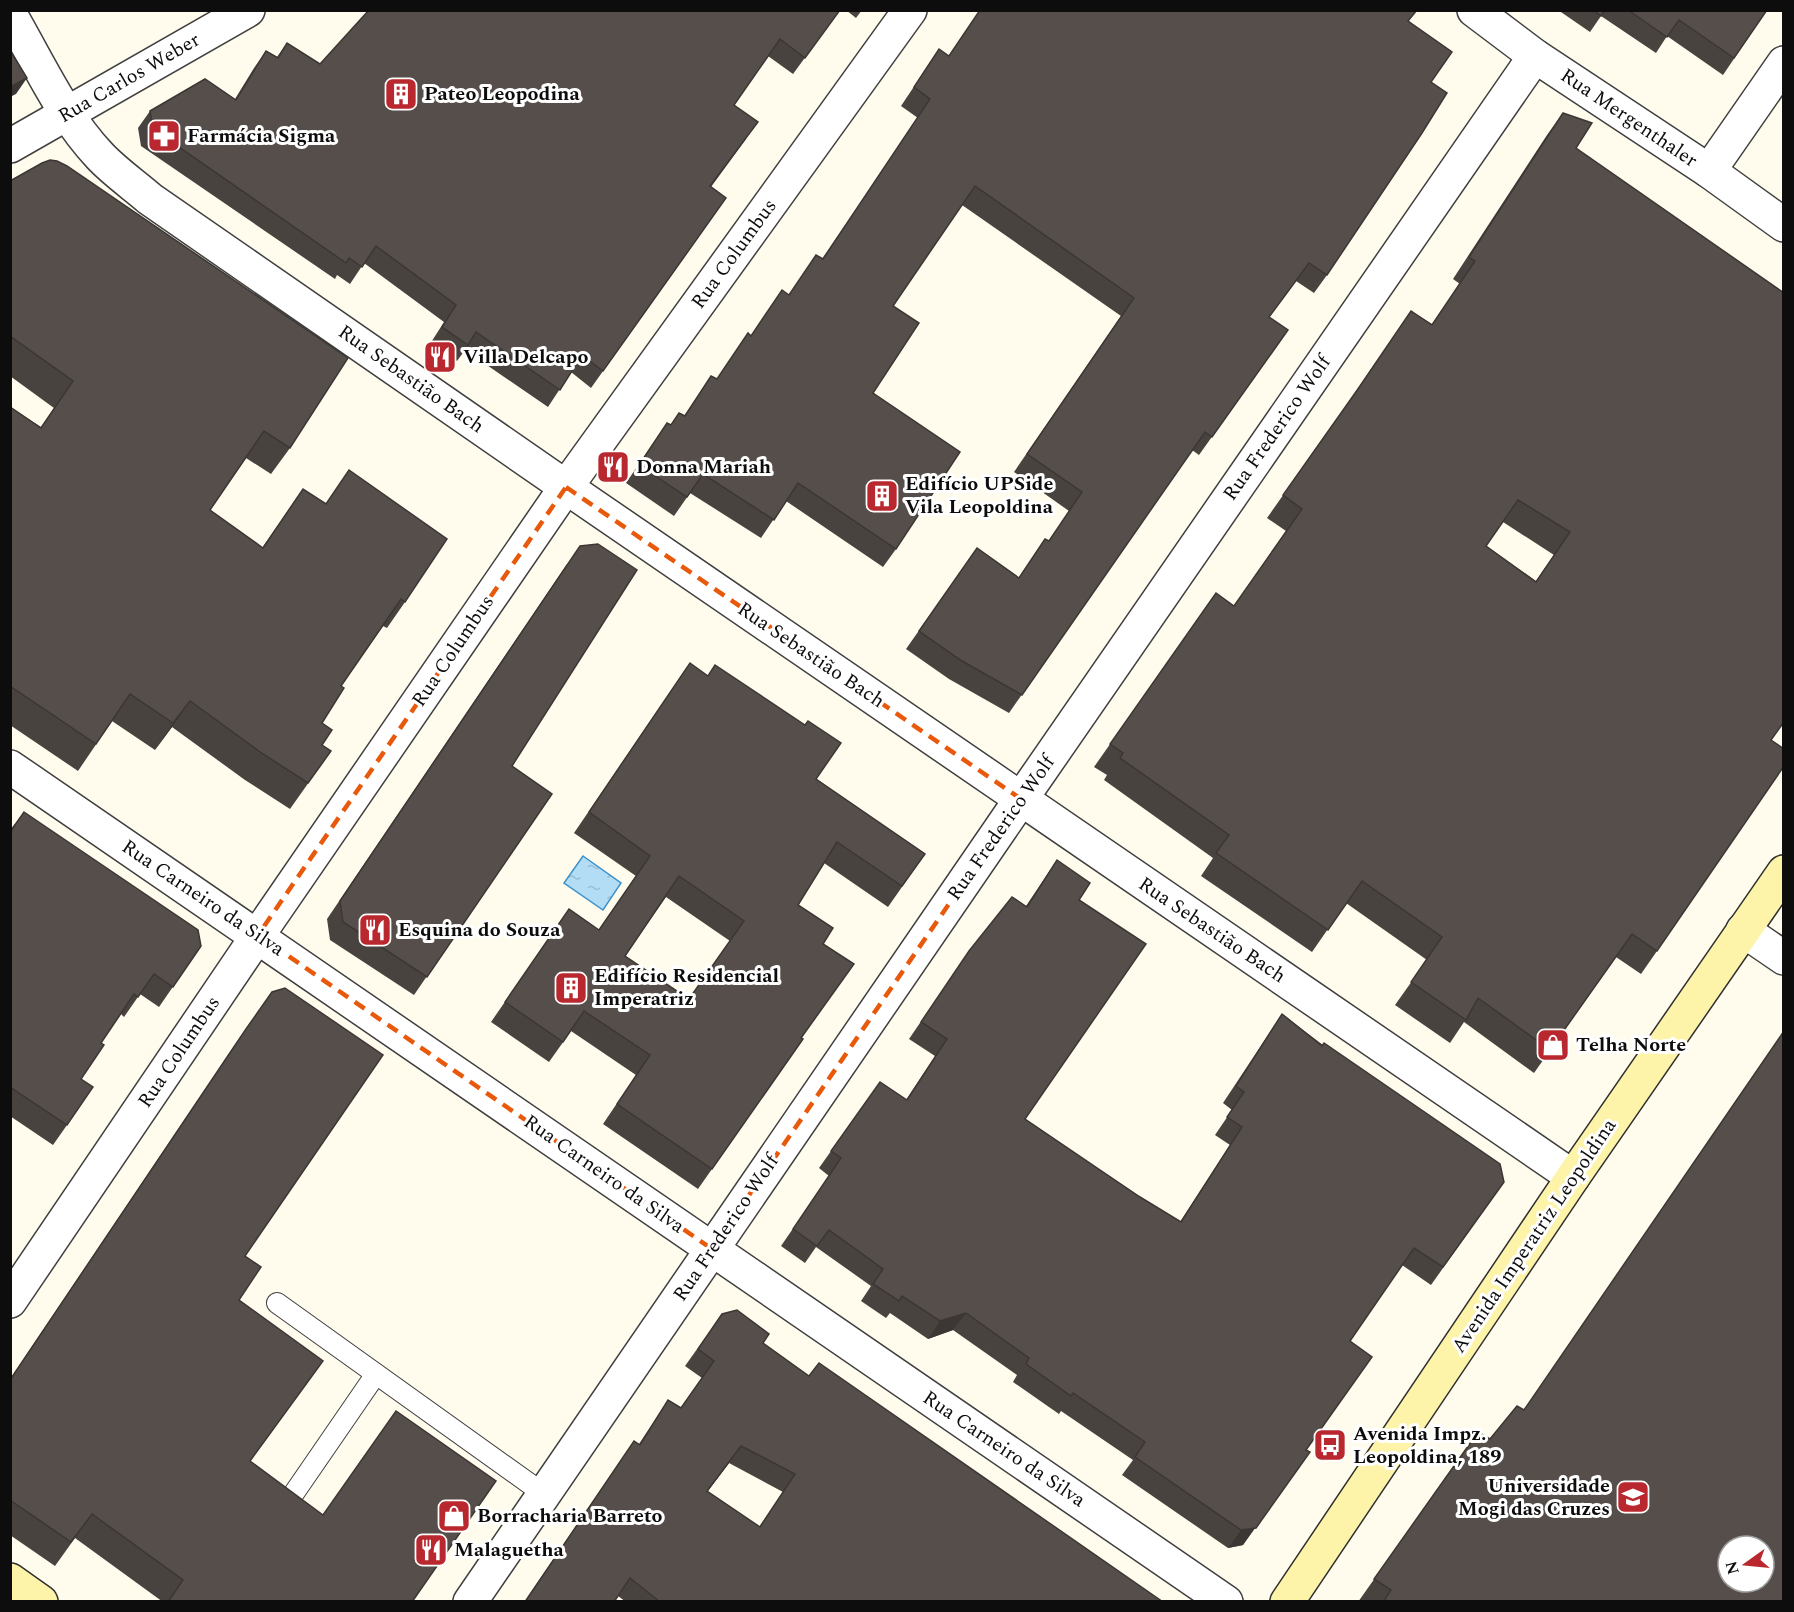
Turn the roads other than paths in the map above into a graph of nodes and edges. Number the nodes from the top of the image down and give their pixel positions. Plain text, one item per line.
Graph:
1 (248, 10) edge
2 (909, 10) edge
3 (1476, 11) edge
4 (10, 14) edge
5 (1535, 56) junction
6 (1784, 63) edge
7 (67, 112) junction
8 (10, 146) edge
9 (1710, 171) junction
10 (1784, 225) edge
11 (566, 487) junction
12 (10, 767) edge
13 (1021, 799) junction
14 (1784, 872) edge
15 (1743, 930) junction
16 (258, 935) junction
17 (1784, 958) edge
18 (1573, 1178) junction
19 (712, 1249) junction
20 (10, 1302) edge
21 (277, 1303) dead end
22 (376, 1374) junction
23 (544, 1494) junction
24 (290, 1499) edge
25 (10, 1580) edge
26 (41, 1602) edge
27 (470, 1602) edge
28 (1226, 1602) edge
29 (1287, 1602) edge

1 - 7 street, Rua Carlos Weber
2 - 11 street, Rua Columbus
3 - 5 street, Rua Mergenthaler
4 - 7 street, Rua Sebastião Bach
5 - 9 street, Rua Mergenthaler
5 - 13 street, Rua Frederico Wolf
6 - 9 street
7 - 8 street, Rua Carlos Weber
7 - 11 street, Rua Sebastião Bach
9 - 10 street, Rua Mergenthaler
11 - 13 street, Rua Sebastião Bach
11 - 16 street, Rua Columbus
12 - 16 street, Rua Carneiro da Silva
13 - 18 street, Rua Sebastião Bach
13 - 19 street, Rua Frederico Wolf
14 - 15 main road, Avenida Imperatriz Leopoldina
15 - 17 street
15 - 18 main road, Avenida Imperatriz Leopoldina
16 - 19 street, Rua Carneiro da Silva
16 - 20 street, Rua Columbus
18 - 29 main road, Avenida Imperatriz Leopoldina
19 - 23 street, Rua Frederico Wolf
19 - 28 street, Rua Carneiro da Silva
21 - 22 lane
22 - 23 lane
22 - 24 lane
23 - 27 street, Rua Frederico Wolf
25 - 26 main road

